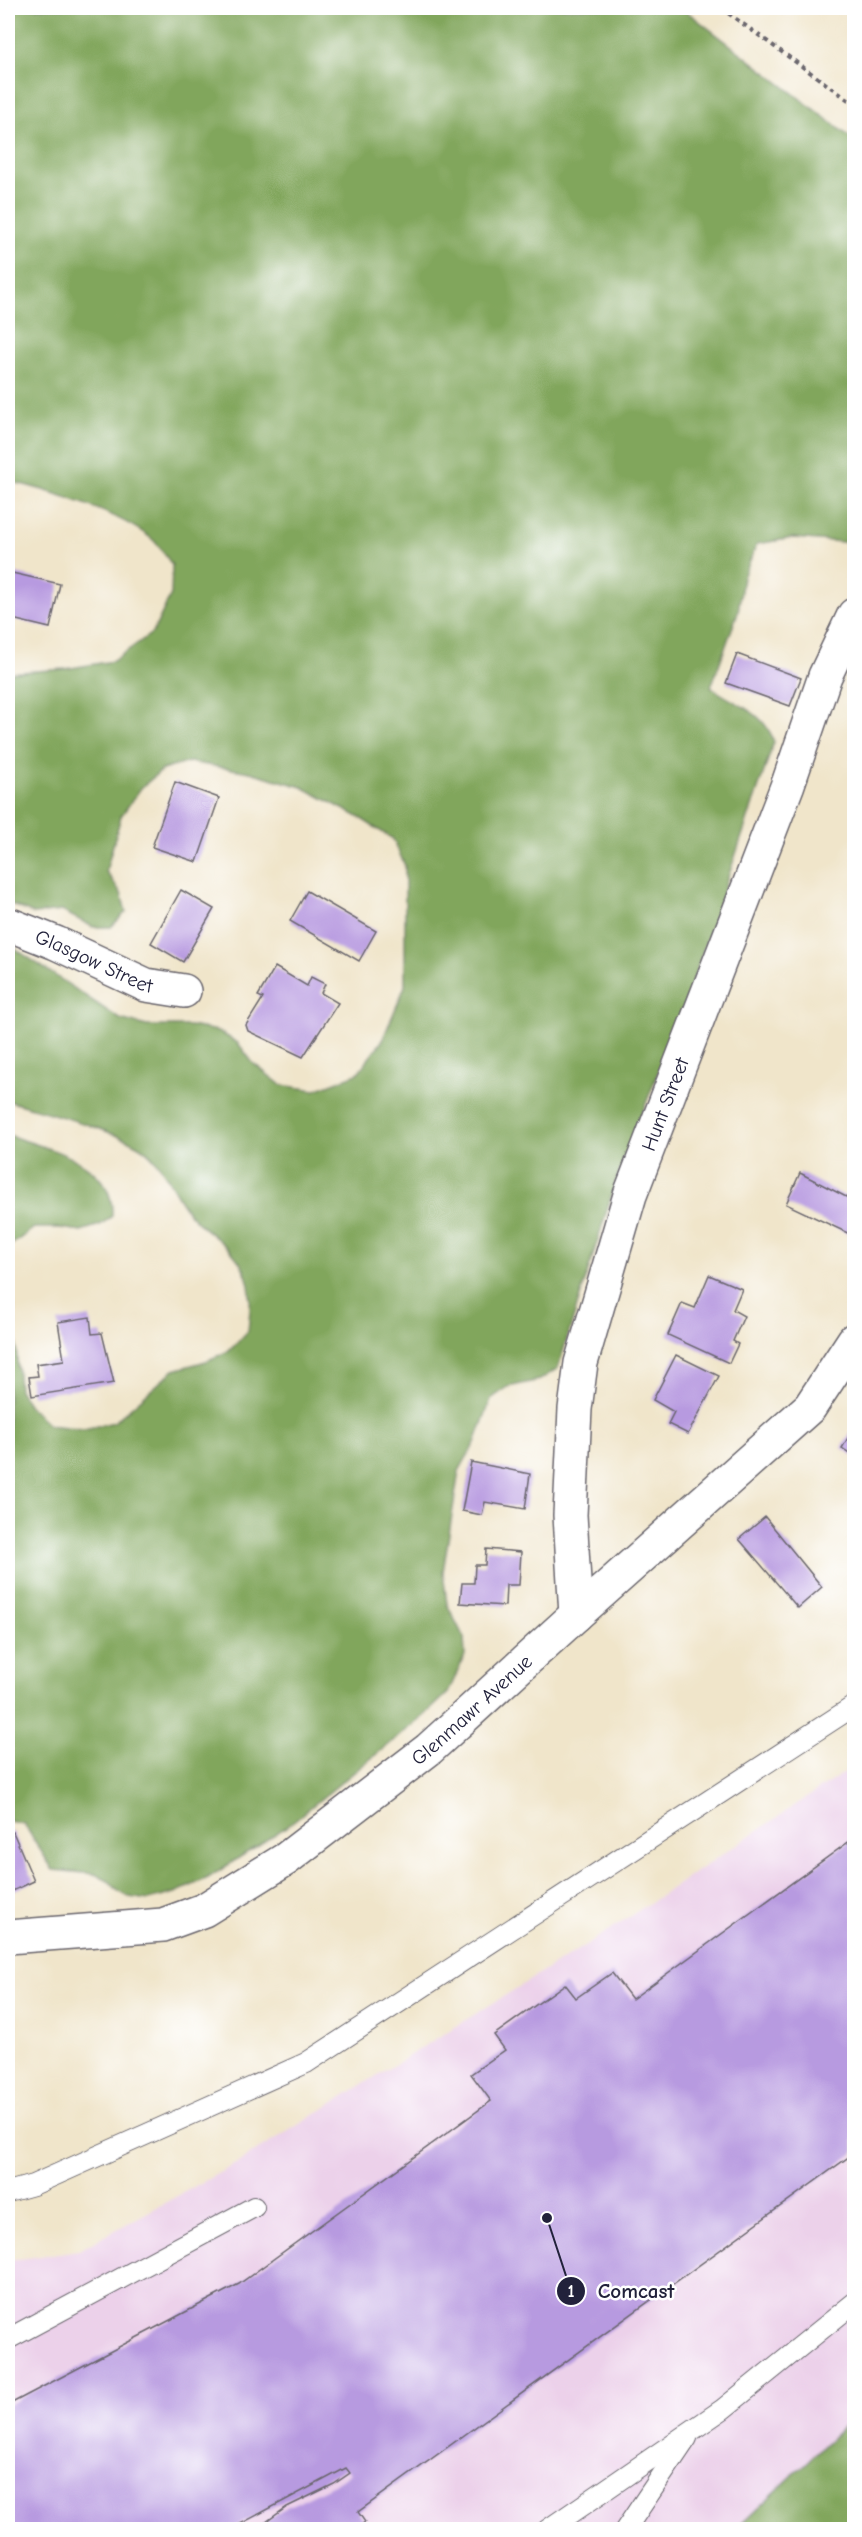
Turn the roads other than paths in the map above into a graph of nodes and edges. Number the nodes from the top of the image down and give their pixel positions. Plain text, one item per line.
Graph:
1 (855, 615) edge
2 (8, 924) edge
3 (184, 991) dead end
4 (855, 1340) edge
5 (576, 1615) junction
6 (855, 1706) edge
7 (8, 1937) edge
8 (8, 2192) edge
9 (254, 2207) dead end
10 (855, 2303) edge
11 (8, 2339) edge
12 (693, 2429) junction
13 (547, 2529) edge
14 (625, 2529) edge

1 - 5 street, Hunt Street
2 - 3 street, Glasgow Street
4 - 5 street, Glenmawr Avenue
5 - 7 street, Glenmawr Avenue
6 - 8 lane
9 - 11 lane
10 - 12 lane
12 - 13 lane
12 - 14 lane

